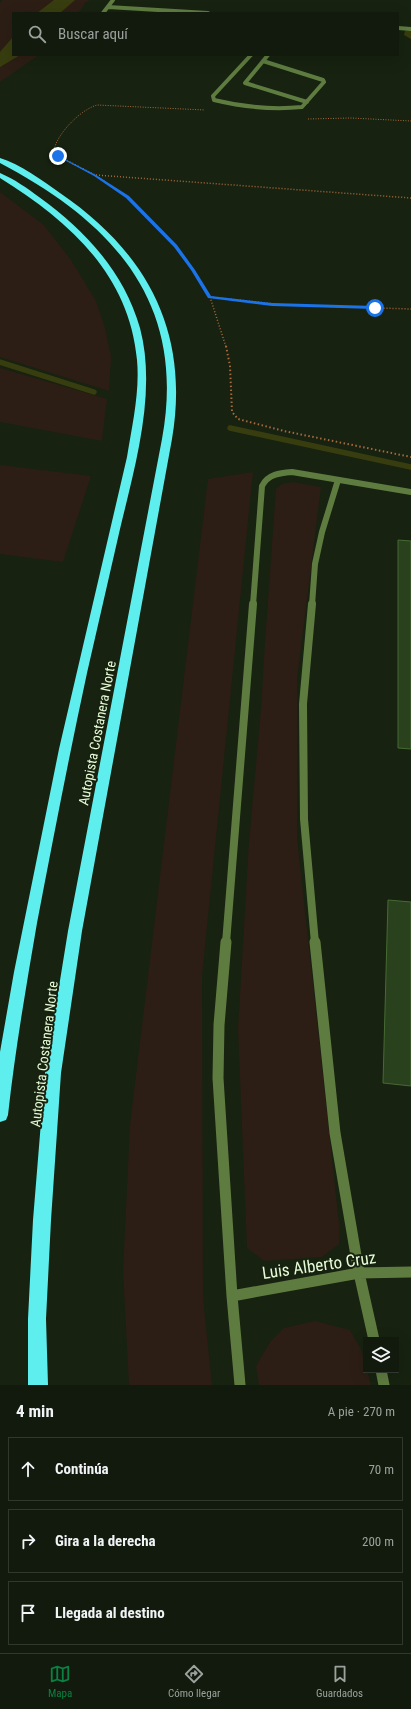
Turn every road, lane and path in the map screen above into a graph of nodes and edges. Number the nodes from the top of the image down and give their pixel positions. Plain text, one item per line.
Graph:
1 (113, 0) edge
2 (137, 4) dead end
3 (108, 7) junction
4 (134, 8) junction
5 (104, 12) edge
6 (131, 12) edge
7 (193, 12) edge
8 (399, 28) edge
9 (410, 29) edge
10 (250, 56) edge
11 (267, 56) edge
12 (263, 61) junction
13 (308, 102) junction
14 (205, 110) dead end
15 (303, 119) dead end
16 (411, 121) edge
17 (0, 160) edge
18 (95, 175) junction
19 (0, 176) edge
20 (411, 198) edge
21 (210, 297) junction
22 (411, 309) edge
23 (411, 457) edge
24 (338, 480) junction
25 (411, 492) edge
26 (0, 1115) edge
27 (411, 1272) edge
28 (359, 1273) junction
29 (232, 1296) junction
30 (373, 1337) edge
31 (382, 1373) edge
32 (38, 1385) edge
33 (240, 1385) edge
34 (384, 1385) edge

1 - 3 street
2 - 4 street
3 - 4 street
3 - 5 street
4 - 6 street
4 - 7 street
8 - 9 street
10 - 13 street
11 - 12 street
12 - 13 street
12 - 13 street
14 - 18 path
15 - 16 path
17 - 32 highway, Autopista Costanera Norte
18 - 20 path
18 - 21 path
19 - 26 highway, Autopista Costanera Norte
21 - 22 path
21 - 23 path
24 - 25 street
24 - 28 street
24 - 29 street
27 - 28 street, Luis Alberto Cruz
28 - 29 street, Luis Alberto Cruz
28 - 30 street
29 - 33 street
31 - 34 street

